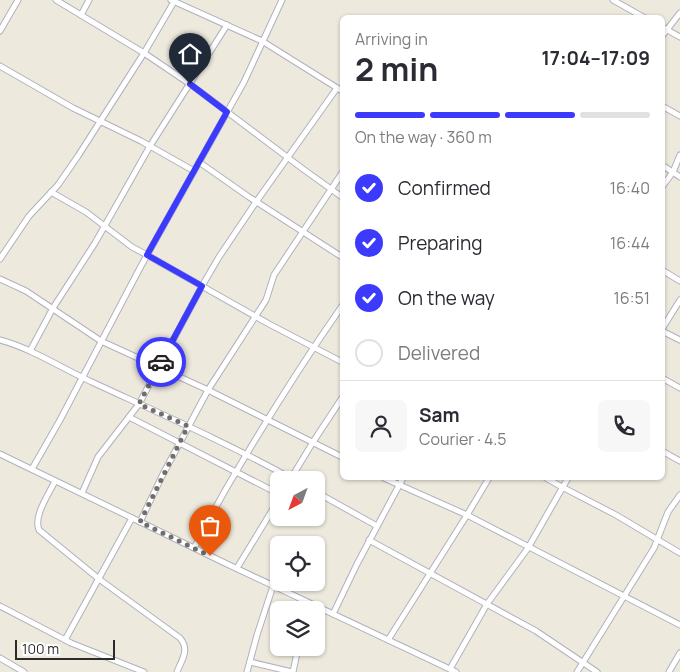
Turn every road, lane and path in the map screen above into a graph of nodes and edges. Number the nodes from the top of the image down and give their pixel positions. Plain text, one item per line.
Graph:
1 (18, 0) edge
2 (56, 0) edge
3 (89, 0) edge
4 (173, 0) edge
5 (282, 0) edge
6 (613, 0) edge
7 (680, 13) edge
8 (640, 15) edge
9 (81, 16) junction
10 (227, 25) junction
11 (665, 28) edge
12 (0, 31) edge
13 (680, 37) edge
14 (262, 41) junction
15 (144, 53) junction
16 (0, 66) edge
17 (190, 84) junction
18 (337, 88) junction
19 (340, 90) edge
20 (665, 108) edge
21 (227, 112) junction
22 (680, 116) edge
23 (100, 122) junction
24 (150, 146) junction
25 (680, 155) edge
26 (287, 157) junction
27 (199, 162) junction
28 (665, 167) edge
29 (194, 171) junction
30 (673, 172) junction
31 (340, 176) edge
32 (680, 177) edge
33 (665, 183) edge
34 (332, 189) junction
35 (51, 192) junction
36 (340, 195) edge
37 (256, 202) junction
38 (105, 225) junction
39 (304, 232) junction
40 (147, 255) junction
41 (340, 255) edge
42 (0, 259) edge
43 (665, 271) edge
44 (679, 277) edge
45 (0, 279) edge
46 (202, 286) junction
47 (680, 300) edge
48 (53, 308) junction
49 (340, 309) edge
50 (256, 316) junction
51 (665, 325) edge
52 (665, 332) edge
53 (0, 340) edge
54 (680, 340) edge
55 (102, 341) junction
56 (314, 347) junction
57 (30, 351) junction
58 (340, 361) edge
59 (158, 367) junction
60 (82, 378) junction
61 (665, 380) edge
62 (680, 388) edge
63 (208, 390) junction
64 (340, 401) edge
65 (139, 404) junction
66 (129, 417) junction
67 (268, 419) junction
68 (188, 426) junction
69 (180, 442) junction
70 (313, 442) junction
71 (665, 452) edge
72 (0, 454) edge
73 (246, 456) junction
74 (340, 456) edge
75 (680, 461) edge
76 (32, 469) junction
77 (237, 471) junction
78 (276, 471) edge
79 (297, 471) edge
80 (388, 480) edge
81 (402, 480) edge
82 (488, 480) edge
83 (550, 480) edge
84 (567, 480) edge
85 (56, 481) junction
86 (400, 486) junction
87 (562, 487) junction
88 (270, 489) edge
89 (82, 493) junction
90 (680, 495) edge
91 (325, 497) edge
92 (270, 514) edge
93 (468, 515) junction
94 (132, 518) junction
95 (140, 522) junction
96 (377, 526) junction
97 (369, 540) junction
98 (658, 540) junction
99 (194, 548) junction
100 (528, 548) junction
101 (680, 553) edge
102 (237, 568) junction
103 (430, 574) junction
104 (99, 579) junction
105 (270, 584) edge
106 (271, 591) edge
107 (282, 591) edge
108 (625, 596) junction
109 (300, 601) edge
110 (487, 604) junction
111 (0, 606) edge
112 (325, 612) edge
113 (333, 614) junction
114 (680, 625) edge
115 (65, 640) junction
116 (388, 640) junction
117 (680, 653) edge
118 (296, 656) edge
119 (0, 658) edge
120 (250, 662) junction
121 (582, 663) junction
122 (450, 669) junction
123 (24, 672) edge
124 (144, 672) edge
125 (176, 672) edge
126 (247, 672) edge
127 (293, 672) edge
128 (456, 672) edge
129 (577, 672) edge
130 (597, 672) edge
131 (669, 672) edge

1 - 12 street
2 - 9 street
3 - 9 street
4 - 10 street
4 - 15 street
5 - 14 street
6 - 8 street
7 - 11 street
9 - 15 street
10 - 14 street
10 - 17 street
11 - 13 street
14 - 18 street
14 - 21 street
15 - 17 street
15 - 23 street
16 - 23 street
17 - 21 street
17 - 24 street
18 - 19 street
18 - 26 street
20 - 22 street
21 - 26 street
21 - 27 street
23 - 24 street
23 - 35 street
24 - 29 street
24 - 38 street
25 - 30 street
26 - 34 street
26 - 37 street
27 - 29 street
27 - 37 street
28 - 30 street
29 - 40 street
30 - 32 street
30 - 33 street
31 - 34 street
34 - 36 street
34 - 39 street
35 - 38 street
35 - 42 street
37 - 39 street
37 - 46 street
38 - 40 street
38 - 48 street
39 - 41 street
39 - 50 street
40 - 46 street
40 - 55 street
43 - 44 street
45 - 48 street
46 - 50 street
46 - 59 street
47 - 51 street
48 - 55 street
48 - 57 street
49 - 56 street
50 - 56 street
50 - 63 street
52 - 54 street
53 - 57 street
55 - 59 street
55 - 60 street
56 - 58 street
56 - 67 street
57 - 60 street
59 - 63 street
59 - 65 street
60 - 65 street
60 - 76 street
61 - 62 street
63 - 67 street
63 - 68 street
64 - 70 street
65 - 66 street
65 - 68 street
66 - 69 street
66 - 89 street
67 - 70 street
67 - 73 street
68 - 69 street
68 - 73 street
69 - 77 street
69 - 95 street
70 - 74 street
70 - 79 street
71 - 75 street
72 - 76 street
73 - 77 street
73 - 78 street
76 - 85 street
77 - 88 street
77 - 99 street
80 - 86 street
81 - 86 street
82 - 93 street
83 - 87 street
84 - 87 street
85 - 89 street
85 - 104 street
86 - 93 street
86 - 96 street
87 - 98 street
87 - 100 street
89 - 94 street
90 - 98 street
91 - 96 street
92 - 102 street
93 - 100 street
93 - 103 street
94 - 95 street
94 - 104 street
95 - 99 street
96 - 97 street
97 - 103 street
97 - 113 street
98 - 101 street
98 - 108 street
99 - 102 street
100 - 108 street
100 - 110 street
102 - 105 street
103 - 110 street
103 - 116 street
104 - 115 street
104 - 125 street
106 - 120 street
107 - 109 street
108 - 114 street
108 - 121 street
110 - 121 street
110 - 122 street
111 - 115 street
112 - 113 street
113 - 116 street
115 - 124 street
116 - 122 street
117 - 131 street
118 - 127 street
119 - 123 street
120 - 126 street
120 - 127 street
121 - 129 street
121 - 130 street
122 - 128 street

